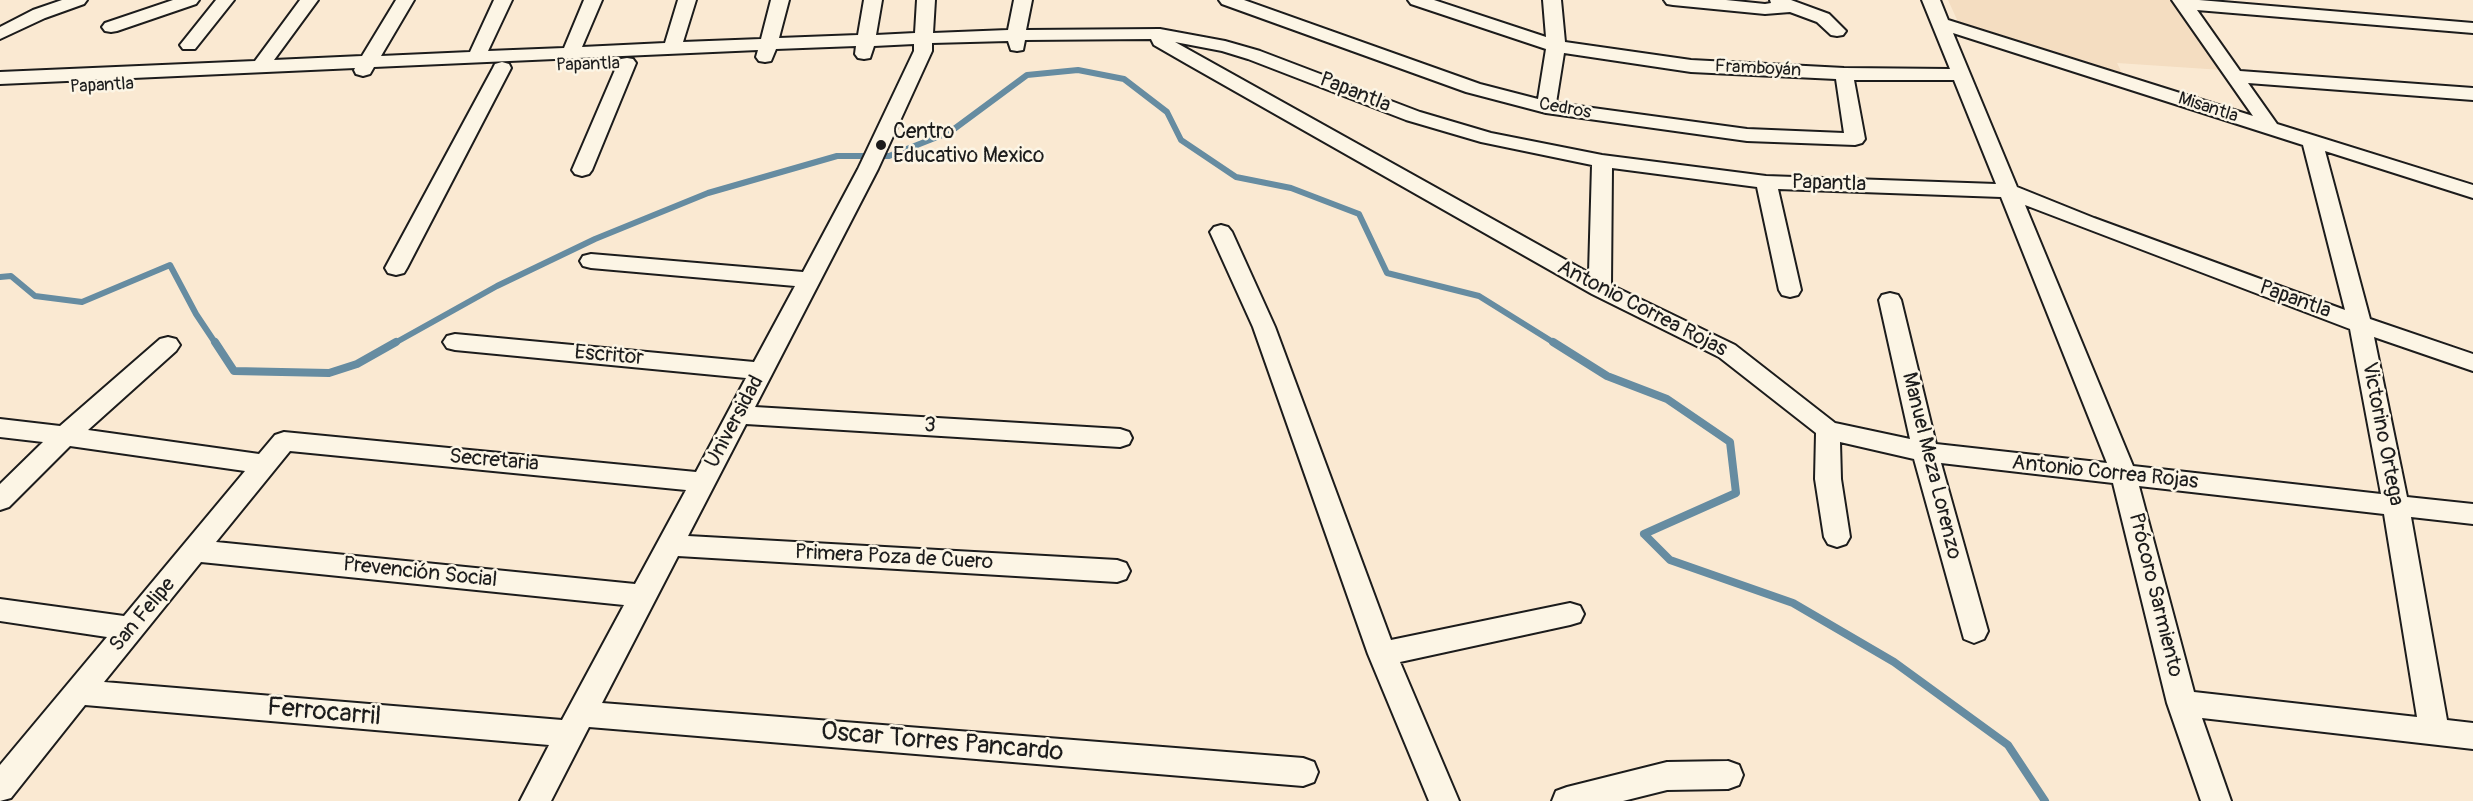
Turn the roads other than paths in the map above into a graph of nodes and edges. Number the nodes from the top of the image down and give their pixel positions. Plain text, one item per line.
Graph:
1 (78, 0) edge
2 (190, 0) edge
3 (225, 0) edge
4 (309, 0) edge
5 (405, 0) edge
6 (503, 0) edge
7 (593, 0) edge
8 (687, 0) edge
9 (780, 0) edge
10 (873, 0) edge
11 (926, 0) edge
12 (1023, 0) edge
13 (1228, 0) edge
14 (1417, 0) edge
15 (1552, 0) edge
16 (1673, 0) edge
17 (1776, 0) edge
18 (1931, 0) edge
19 (2182, 2) edge
20 (1794, 6) junction
21 (1943, 24) junction
22 (111, 27) dead end
23 (2473, 28) edge
24 (1837, 31) dead end
25 (0, 34) edge
26 (1165, 37) junction
27 (1016, 41) junction
28 (189, 45) dead end
29 (924, 45) junction
30 (1225, 46) junction
31 (1556, 46) junction
32 (673, 47) junction
33 (865, 47) junction
34 (766, 50) junction
35 (571, 52) junction
36 (477, 56) junction
37 (1192, 60) junction
38 (627, 63) junction
39 (261, 66) junction
40 (365, 67) junction
41 (502, 68) junction
42 (1844, 74) junction
43 (1962, 75) junction
44 (2234, 76) junction
45 (0, 78) edge
46 (0, 90) edge
47 (2473, 94) edge
48 (1546, 107) junction
49 (2270, 127) junction
50 (2312, 141) junction
51 (1602, 161) junction
52 (582, 170) dead end
53 (1766, 182) junction
54 (2008, 191) junction
55 (2473, 192) edge
56 (1221, 232) dead end
57 (591, 261) dead end
58 (396, 268) dead end
59 (810, 280) junction
60 (1600, 289) junction
61 (1790, 290) dead end
62 (1890, 300) dead end
63 (2360, 324) junction
64 (455, 342) dead end
65 (168, 345) dead end
66 (2473, 363) edge
67 (762, 371) junction
68 (739, 415) junction
69 (0, 428) edge
70 (1828, 430) junction
71 (65, 436) junction
72 (1120, 438) dead end
73 (284, 441) joint
74 (1925, 452) junction
75 (266, 464) junction
76 (2124, 475) junction
77 (704, 482) junction
78 (0, 500) edge
79 (2396, 506) junction
80 (2473, 514) edge
81 (1836, 537) dead end
82 (670, 545) junction
83 (196, 551) junction
84 (1117, 571) dead end
85 (644, 596) junction
86 (0, 610) edge
87 (1570, 614) dead end
88 (131, 629) junction
89 (1974, 631) dead end
90 (1383, 654) junction
91 (78, 692) junction
92 (2182, 703) junction
93 (576, 724) junction
94 (2433, 732) junction
95 (2473, 736) edge
96 (1303, 772) dead end
97 (1728, 775) dead end
98 (0, 788) edge
99 (535, 801) edge
100 (1444, 801) edge
101 (1567, 801) edge
102 (2216, 801) edge

1 - 25 street
2 - 22 street
3 - 28 street
4 - 39 street
5 - 40 street
6 - 36 street
7 - 35 street
8 - 32 street
9 - 34 street
10 - 33 street
11 - 29 street
12 - 27 street
13 - 48 street, Cedros
14 - 31 street, Framboyán
15 - 31 street
16 - 20 street
17 - 20 street
18 - 21 street, Prócoro Sarmiento
19 - 23 street
19 - 44 street
20 - 24 street
21 - 43 street, Prócoro Sarmiento
21 - 49 street, Misantla
26 - 27 street, Papantla
26 - 30 street, Papantla
26 - 37 street, Antonio Correa Rojas
27 - 29 street, Papantla
29 - 33 street, Papantla
29 - 59 street, Universidad
30 - 37 street
30 - 51 street, Papantla
31 - 42 street, Framboyán
31 - 48 street
32 - 34 street, Papantla
32 - 35 street, Papantla
33 - 34 street, Papantla
34 - 38 street, Papantla
35 - 36 street, Papantla
36 - 40 street, Papantla
37 - 60 street, Antonio Correa Rojas
38 - 41 street, Papantla
38 - 52 street
39 - 40 street, Papantla
39 - 45 street, Papantla
40 - 41 street, Papantla
40 - 46 street, Papantla
41 - 58 street
42 - 43 street, Framboyán
42 - 48 street, Cedros
43 - 54 street, Prócoro Sarmiento
44 - 47 street
44 - 49 street
49 - 50 street, Misantla
50 - 55 street, Misantla
50 - 63 street, Victorino Ortega
51 - 53 street, Papantla
51 - 60 street
53 - 54 street, Papantla
53 - 61 street
54 - 63 street, Papantla
54 - 76 street, Prócoro Sarmiento
56 - 90 street
57 - 59 street
59 - 67 street, Universidad
60 - 70 street, Antonio Correa Rojas
62 - 74 street, Manuel Meza Lorenzo
63 - 66 street, Papantla
63 - 79 street, Victorino Ortega
64 - 67 street, Escritor
65 - 71 street
67 - 68 street, Universidad
68 - 72 street, 3
68 - 77 street, Universidad
69 - 71 street
70 - 74 street, Antonio Correa Rojas
70 - 81 street
71 - 75 street
71 - 78 street
73 - 75 street, San Felipe
73 - 77 street, Secretaria
74 - 76 street, Antonio Correa Rojas
74 - 89 street, Manuel Meza Lorenzo
75 - 83 street, San Felipe
76 - 79 street, Antonio Correa Rojas
76 - 92 street, Prócoro Sarmiento
77 - 82 street, Universidad
79 - 80 street, Antonio Correa Rojas
79 - 94 street, Victorino Ortega
82 - 84 street, Primera Poza de Cuero
82 - 85 street, Universidad
83 - 85 street, Prevención Social
83 - 88 street, San Felipe
85 - 93 street, Universidad
86 - 88 street
87 - 90 street
88 - 91 street, San Felipe
90 - 100 street
91 - 93 street, Ferrocarril
91 - 98 street, San Felipe
92 - 94 street
92 - 102 street, Prócoro Sarmiento
93 - 96 street, Oscar Torres Pancardo
93 - 99 street, Universidad
94 - 95 street
97 - 101 street

